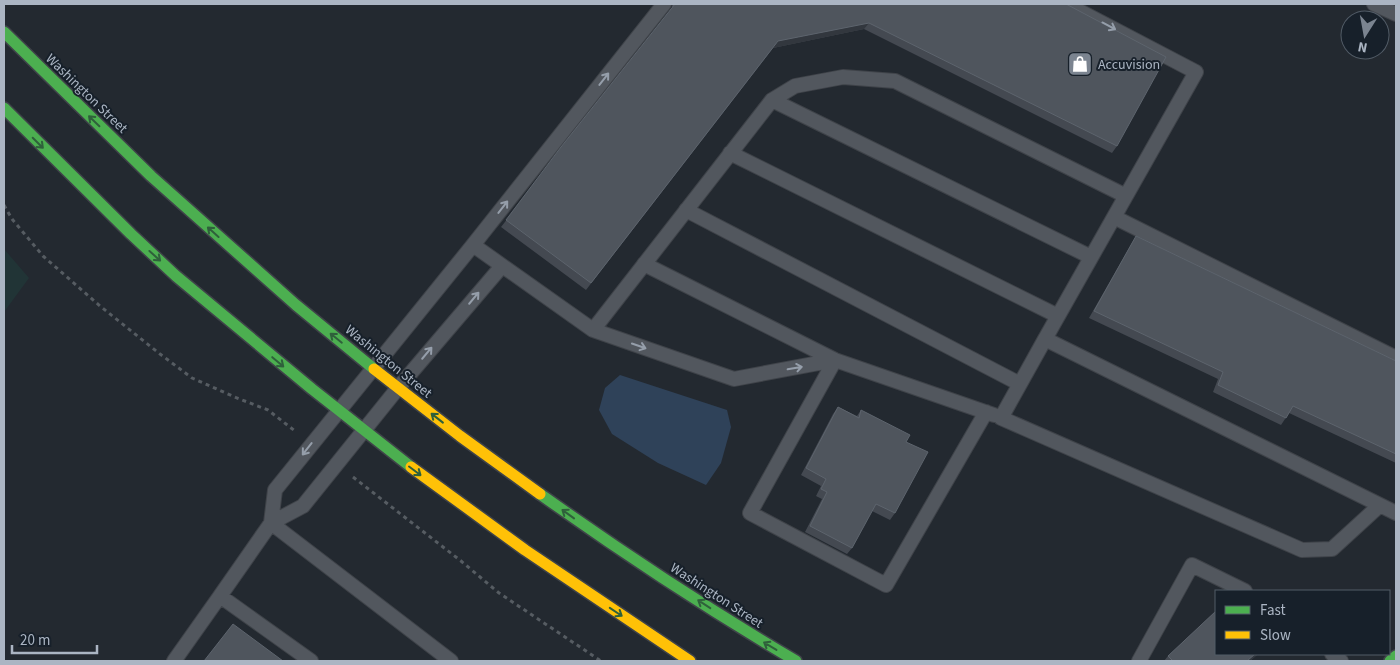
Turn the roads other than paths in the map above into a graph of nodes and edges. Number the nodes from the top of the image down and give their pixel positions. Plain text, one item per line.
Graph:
1 (664, 4) edge
2 (1066, 4) edge
3 (1374, 4) edge
4 (1396, 14) edge
5 (4, 32) edge
6 (772, 100) junction
7 (4, 108) edge
8 (730, 153) junction
9 (1126, 196) junction
10 (686, 210) junction
11 (1114, 217) junction
12 (473, 245) junction
13 (1091, 257) junction
14 (644, 264) junction
15 (502, 266) junction
16 (1058, 316) junction
17 (593, 330) junction
18 (1045, 339) junction
19 (1396, 358) edge
20 (835, 360) junction
21 (374, 369) junction
22 (1020, 384) junction
23 (398, 388) junction
24 (338, 412) junction
25 (986, 412) junction
26 (1001, 418) junction
27 (363, 430) junction
28 (1380, 505) junction
29 (1396, 513) edge
30 (271, 523) junction
31 (1243, 590) edge
32 (220, 596) junction
33 (1396, 656) edge
34 (174, 661) edge
35 (311, 661) edge
36 (450, 661) edge
37 (690, 661) edge
38 (796, 661) edge
39 (1139, 661) edge
40 (1390, 661) edge

12 -> 1 lane
2 -> 9 lane
3 - 4 lane
21 -> 5 main road, Washington Street
6 - 8 lane
6 - 9 lane
6 - 13 lane
7 -> 24 main road
8 - 10 lane
8 - 16 lane
9 - 11 lane
10 - 14 lane
10 - 22 lane
11 - 13 lane
11 - 19 lane
12 - 15 lane
12 - 21 lane
13 - 16 lane
14 - 17 lane
14 - 20 lane
15 - 17 lane
23 -> 15 lane
16 - 18 lane
17 -> 20 lane
18 - 22 lane
18 - 28 lane
20 - 25 lane
20 - 25 lane
21 - 23 main road, Washington Street
21 - 24 lane
22 - 26 lane
23 - 27 lane
38 -> 23 main road, Washington Street
24 - 27 main road
24 -> 30 lane
25 - 26 lane
26 - 28 lane
27 - 30 lane
27 -> 37 main road
28 - 29 lane
30 - 32 lane
30 - 36 lane
31 - 39 lane
32 - 34 lane
32 - 35 lane
33 - 40 main road

